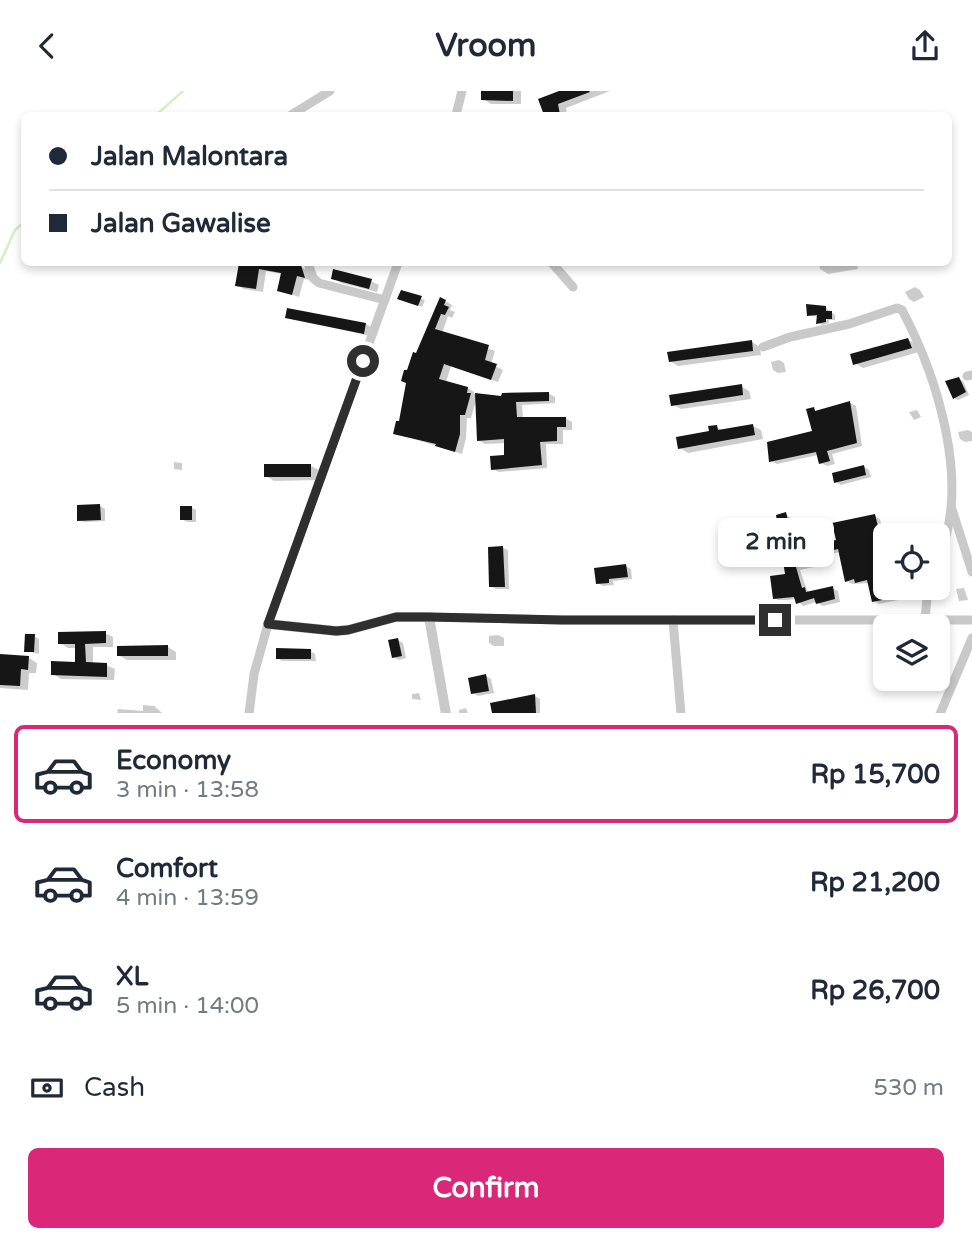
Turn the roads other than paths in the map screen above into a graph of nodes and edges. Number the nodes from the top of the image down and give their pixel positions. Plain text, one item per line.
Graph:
1 (330, 91) edge
2 (462, 91) edge
3 (296, 112) edge
4 (457, 112) edge
5 (309, 266) edge
6 (397, 266) edge
7 (555, 266) edge
8 (573, 287) dead end
9 (385, 300) junction
10 (764, 347) dead end
11 (952, 507) junction
12 (948, 523) edge
13 (972, 572) edge
14 (429, 617) junction
15 (873, 619) edge
16 (673, 620) junction
17 (950, 620) edge
18 (972, 620) edge
19 (268, 624) junction
20 (972, 638) edge
21 (249, 713) edge
22 (446, 713) edge
23 (681, 713) edge
24 (940, 713) edge

1 - 3 street
2 - 4 street
5 - 9 street
6 - 9 street
7 - 8 street
9 - 19 street
10 - 11 street
11 - 12 street
11 - 13 street
14 - 16 street
14 - 19 street
14 - 22 street
15 - 16 street
16 - 23 street
17 - 18 street
19 - 21 street
20 - 24 street

